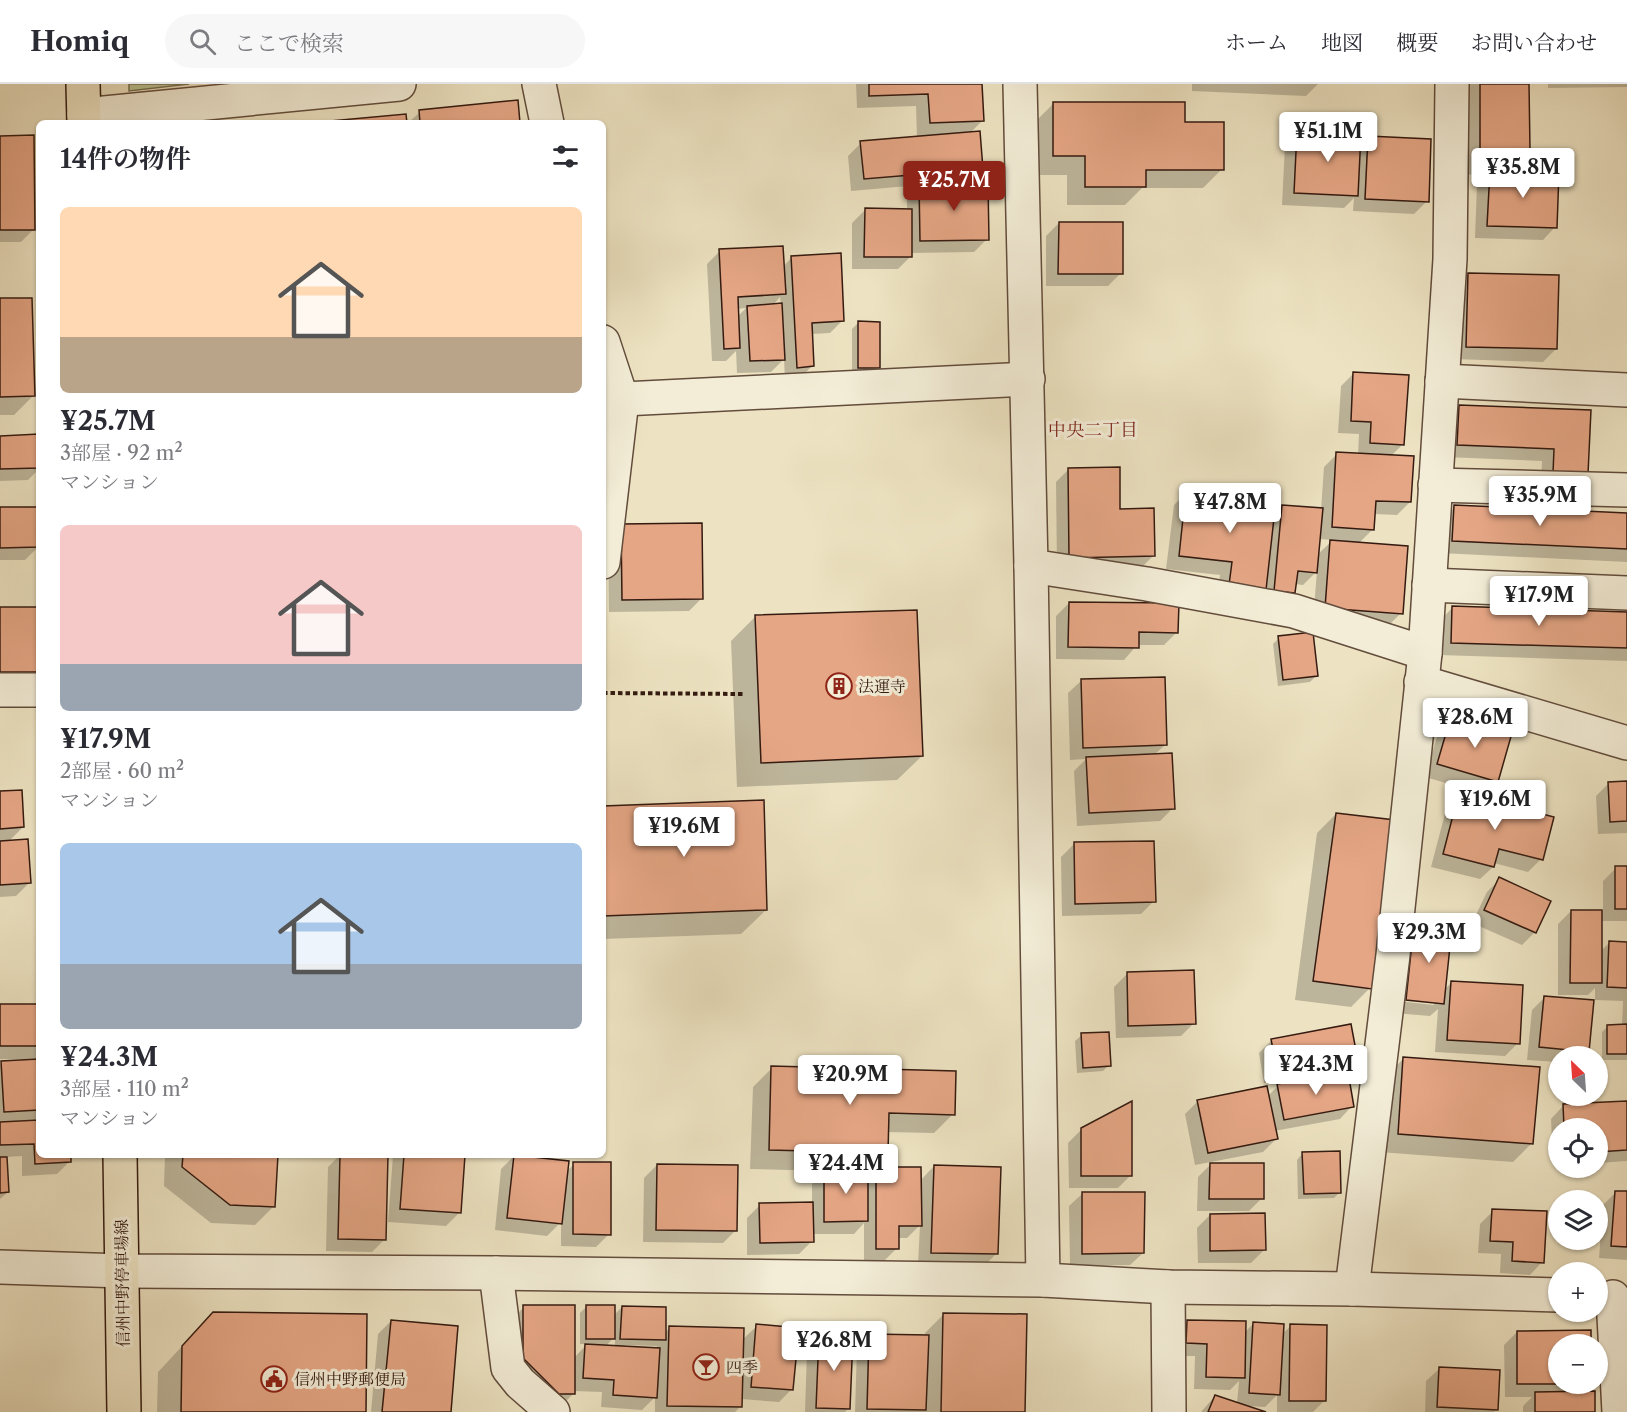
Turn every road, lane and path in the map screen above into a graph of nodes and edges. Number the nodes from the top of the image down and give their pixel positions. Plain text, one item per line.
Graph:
1 (399, 84) edge
2 (539, 84) edge
3 (1020, 84) edge
4 (1452, 84) edge
5 (84, 107) edge
6 (546, 120) edge
7 (606, 361) edge
8 (1028, 379) junction
9 (1442, 381) junction
10 (1627, 390) edge
11 (612, 400) edge
12 (1435, 485) junction
13 (1627, 490) edge
14 (606, 508) edge
15 (1031, 566) junction
16 (1429, 585) junction
17 (1627, 593) edge
18 (1423, 668) junction
19 (0, 690) edge
20 (36, 690) edge
21 (606, 693) edge
22 (744, 694) dead end
23 (1627, 743) edge
24 (120, 1158) edge
25 (0, 1267) edge
26 (123, 1271) junction
27 (495, 1273) junction
28 (1043, 1280) junction
29 (1167, 1287) junction
30 (1352, 1289) junction
31 (1548, 1295) edge
32 (1612, 1297) edge
33 (124, 1412) edge
34 (554, 1412) edge
35 (1169, 1412) edge
36 (1619, 1412) edge

1 - 5 street
2 - 6 street
3 - 8 street
4 - 9 street
7 - 11 street
8 - 11 street
8 - 15 street
9 - 10 street
9 - 12 street
11 - 14 street
12 - 13 street
12 - 16 street
15 - 18 street
15 - 28 street
16 - 17 street
16 - 18 street
18 - 23 street
18 - 30 street
19 - 20 street
21 - 22 path
24 - 26 main road, 信州中野停車場線
25 - 26 street
26 - 27 street
26 - 33 main road, 信州中野停車場線
27 - 28 street
27 - 34 street
28 - 29 street
29 - 30 street
29 - 35 street
30 - 31 street
32 - 36 street

